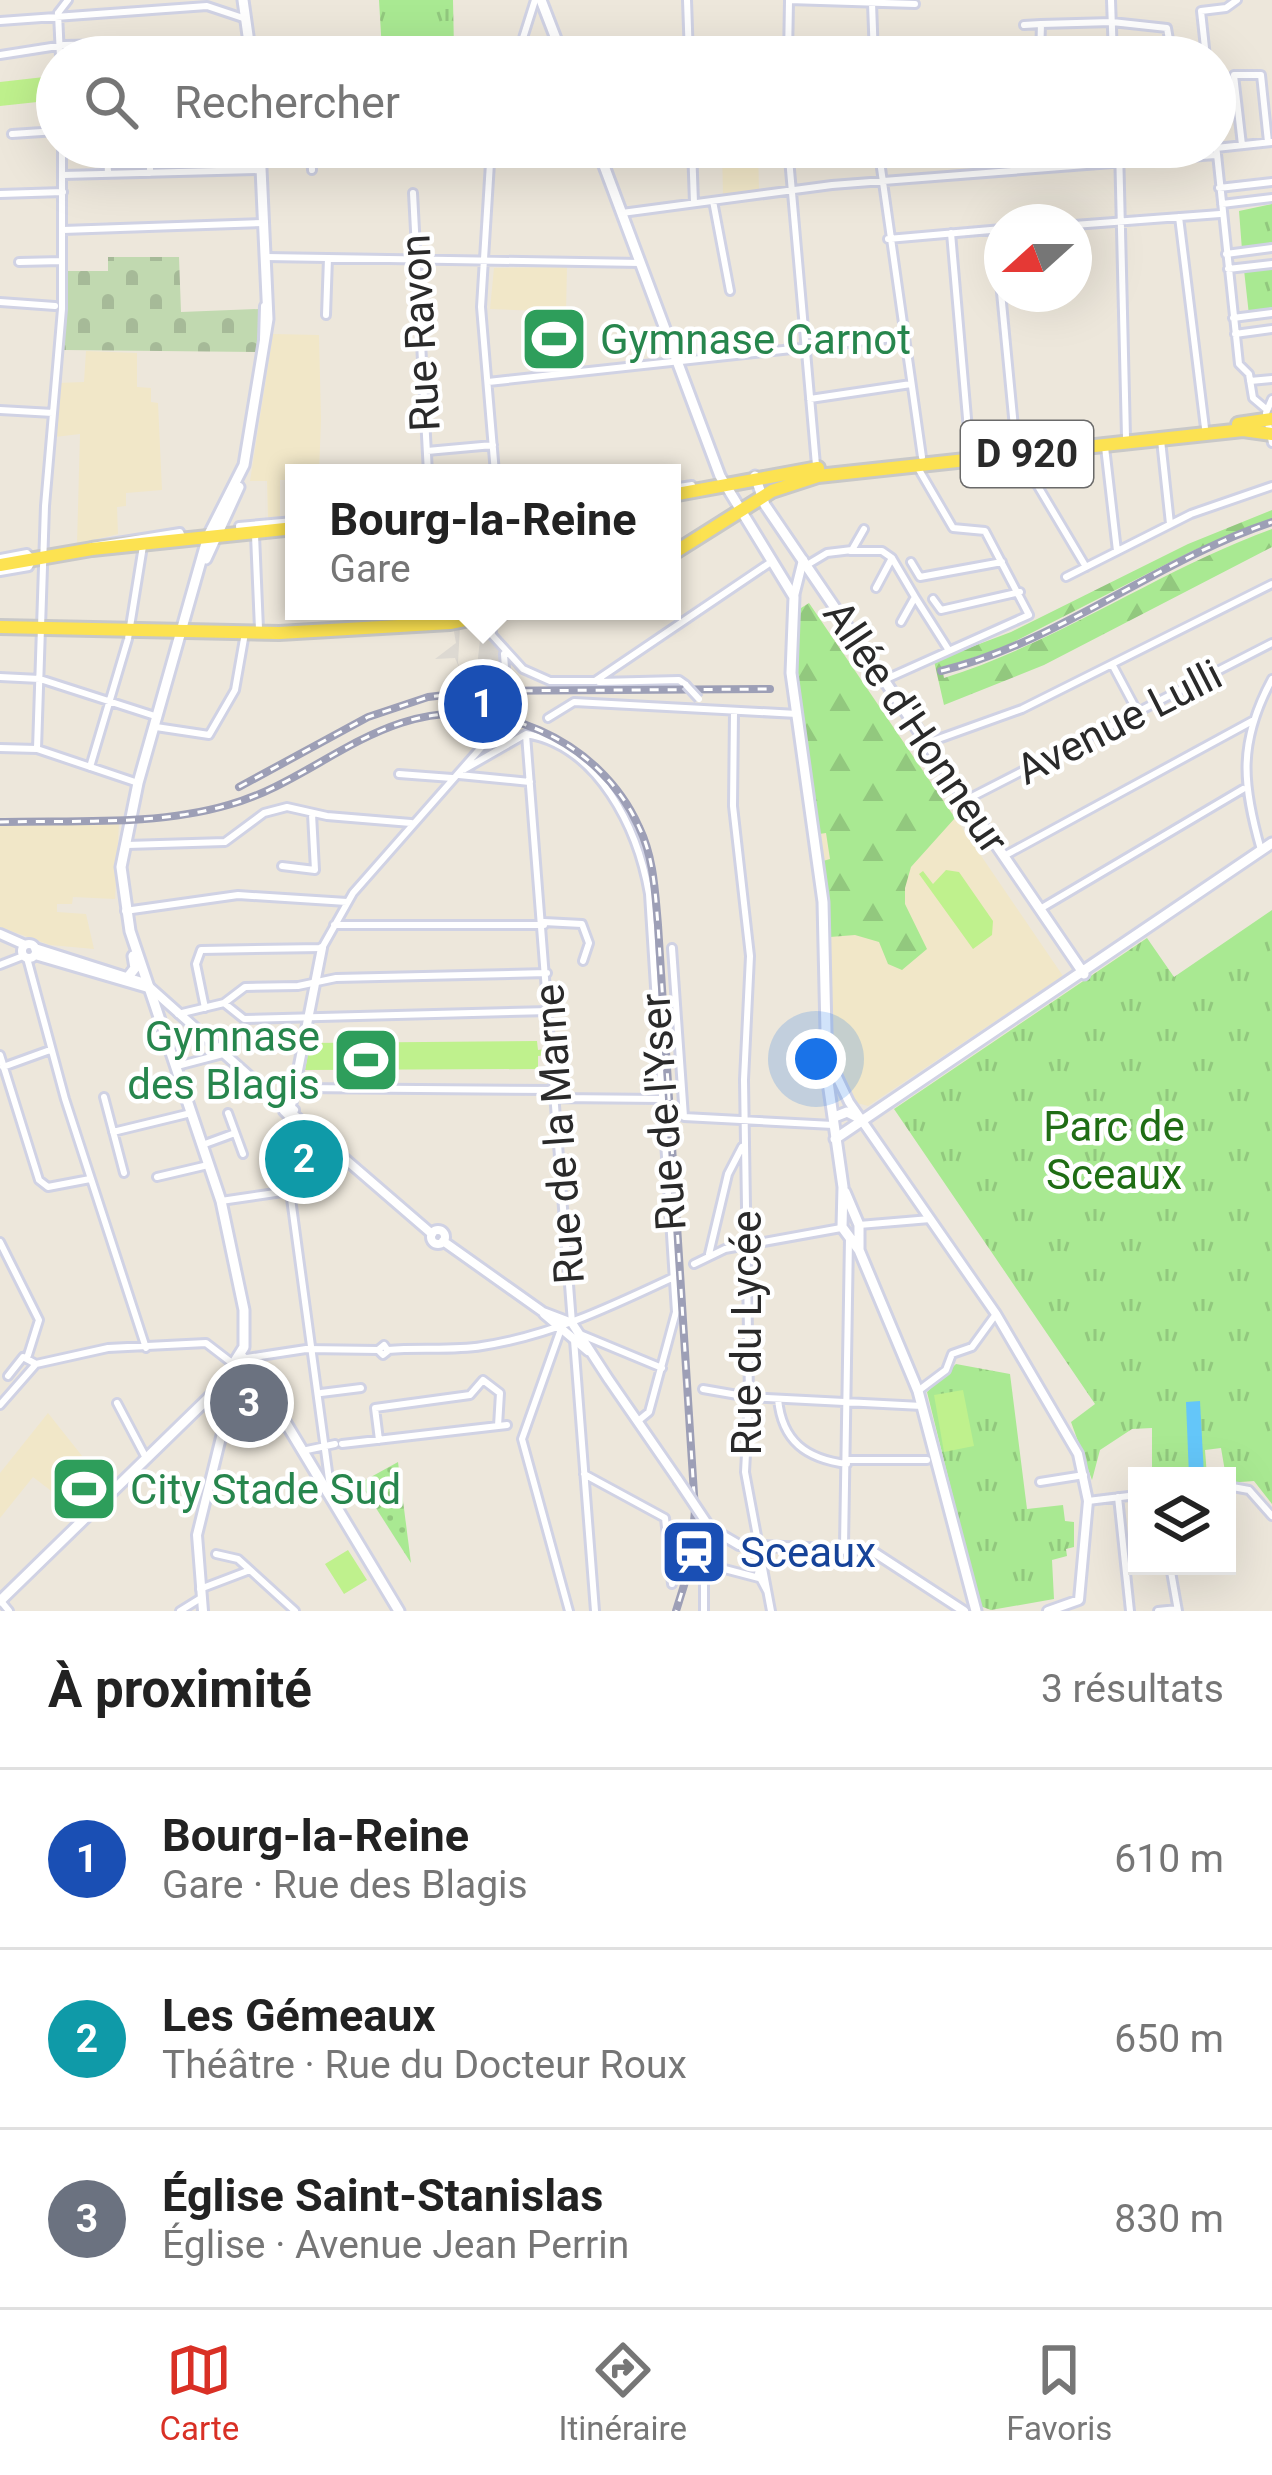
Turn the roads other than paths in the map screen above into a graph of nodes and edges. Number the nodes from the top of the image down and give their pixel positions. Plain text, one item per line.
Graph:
1 (68, 0) edge
2 (243, 0) edge
3 (538, 0) edge
4 (686, 0) edge
5 (789, 0) edge
6 (1111, 0) edge
7 (1237, 0) edge
8 (872, 3) junction
9 (915, 4) dead end
10 (1222, 4) edge
11 (58, 13) junction
12 (245, 19) junction
13 (0, 21) edge
14 (1112, 22) junction
15 (1041, 24) junction
16 (1024, 25) dead end
17 (59, 36) edge
18 (248, 36) edge
19 (524, 36) edge
20 (554, 36) edge
21 (687, 36) edge
22 (788, 36) edge
23 (873, 36) edge
24 (1041, 36) edge
25 (1112, 36) edge
26 (1168, 36) edge
27 (1204, 36) edge
28 (36, 49) edge
29 (0, 55) edge
30 (1236, 75) edge
31 (1236, 92) edge
32 (1268, 101) edge
33 (36, 132) edge
34 (12, 134) dead end
35 (1270, 142) edge
36 (1242, 145) junction
37 (1236, 147) edge
38 (63, 168) edge
39 (108, 168) edge
40 (150, 168) edge
41 (490, 168) edge
42 (605, 168) edge
43 (693, 168) edge
44 (788, 168) edge
45 (879, 168) edge
46 (1044, 168) edge
47 (1120, 168) edge
48 (1217, 168) edge
49 (260, 170) joint
50 (150, 173) junction
51 (108, 174) junction
52 (63, 175) junction
53 (880, 181) junction
54 (1272, 182) edge
55 (1219, 188) junction
56 (788, 191) junction
57 (63, 192) junction
58 (413, 193) dead end
59 (0, 194) edge
60 (1272, 198) edge
61 (712, 201) junction
62 (694, 203) junction
63 (1220, 204) junction
64 (622, 213) junction
65 (1222, 214) junction
66 (1179, 217) junction
67 (1121, 221) junction
68 (263, 223) junction
69 (1092, 223) edge
70 (62, 230) junction
71 (984, 231) edge
72 (951, 233) junction
73 (888, 239) junction
74 (1272, 248) edge
75 (1226, 254) junction
76 (266, 257) junction
77 (328, 258) junction
78 (416, 259) junction
79 (62, 261) junction
80 (484, 261) junction
81 (19, 262) dead end
82 (641, 263) junction
83 (1272, 264) edge
84 (1228, 269) junction
85 (730, 291) dead end
86 (62, 296) junction
87 (0, 302) edge
88 (55, 306) junction
89 (1006, 312) edge
90 (1272, 313) edge
91 (61, 314) junction
92 (326, 315) dead end
93 (1233, 318) junction
94 (1272, 329) edge
95 (1235, 334) junction
96 (903, 338) junction
97 (804, 348) junction
98 (677, 362) junction
99 (1272, 379) edge
100 (1250, 381) junction
101 (488, 382) junction
102 (911, 384) junction
103 (810, 399) junction
104 (1272, 399) edge
105 (0, 410) edge
106 (53, 413) junction
107 (1269, 426) edge
108 (1205, 428) junction
109 (1126, 436) junction
110 (1156, 437) junction
111 (493, 445) junction
112 (1106, 446) junction
113 (427, 451) junction
114 (1018, 451) junction
115 (970, 452) junction
116 (919, 461) junction
117 (428, 464) edge
118 (494, 464) edge
119 (815, 469) junction
120 (755, 476) junction
121 (724, 484) junction
122 (1272, 486) edge
123 (681, 490) edge
124 (762, 497) junction
125 (742, 510) junction
126 (285, 524) edge
127 (1170, 524) junction
128 (285, 526) edge
129 (864, 529) dead end
130 (255, 531) junction
131 (240, 533) junction
132 (214, 535) junction
133 (183, 538) junction
134 (144, 543) junction
135 (681, 548) edge
136 (92, 549) junction
137 (850, 551) junction
138 (1117, 551) junction
139 (39, 558) junction
140 (892, 558) junction
141 (774, 560) junction
142 (805, 562) junction
143 (911, 562) dead end
144 (1002, 562) junction
145 (0, 565) edge
146 (1086, 567) junction
147 (1066, 578) dead end
148 (1272, 584) edge
149 (876, 588) dead end
150 (1020, 592) junction
151 (794, 597) junction
152 (915, 597) junction
153 (933, 599) dead end
154 (435, 620) edge
155 (491, 620) edge
156 (901, 622) dead end
157 (0, 627) edge
158 (43, 629) junction
159 (130, 633) junction
160 (252, 633) junction
161 (184, 634) junction
162 (1272, 644) edge
163 (949, 650) junction
164 (504, 651) junction
165 (1112, 664) junction
166 (0, 677) edge
167 (40, 679) junction
168 (1272, 679) edge
169 (884, 680) junction
170 (596, 681) junction
171 (506, 683) tunnel mouth
172 (111, 702) junction
173 (707, 708) junction
174 (1137, 711) junction
175 (734, 712) junction
176 (797, 714) junction
177 (548, 718) dead end
178 (1253, 720) junction
179 (157, 722) junction
180 (500, 726) tunnel mouth
181 (526, 734) junction
182 (927, 743) junction
183 (0, 748) edge
184 (37, 749) junction
185 (90, 767) junction
186 (399, 774) dead end
187 (460, 774) junction
188 (515, 780) junction
189 (530, 782) junction
190 (138, 783) junction
191 (1244, 789) junction
192 (532, 794) junction
193 (966, 800) junction
194 (312, 814) junction
195 (411, 823) junction
196 (1272, 843) edge
197 (123, 845) junction
198 (1261, 850) junction
199 (1004, 856) junction
200 (283, 866) dead end
201 (347, 902) junction
202 (1040, 909) junction
203 (125, 910) junction
204 (544, 923) junction
205 (334, 925) junction
206 (0, 937) edge
207 (132, 939) junction
208 (322, 948) junction
209 (672, 949) dead end
210 (28, 952) junction
211 (583, 961) dead end
212 (0, 965) edge
213 (1083, 972) junction
214 (547, 974) junction
215 (128, 977) junction
216 (316, 982) junction
217 (149, 988) junction
218 (224, 1004) junction
219 (205, 1008) junction
220 (550, 1011) junction
221 (178, 1014) junction
222 (310, 1019) junction
223 (161, 1022) junction
224 (827, 1048) junction
225 (50, 1050) junction
226 (224, 1054) junction
227 (0, 1055) edge
228 (177, 1066) junction
229 (1, 1068) edge
230 (297, 1088) junction
231 (556, 1094) junction
232 (104, 1097) dead end
233 (662, 1099) junction
234 (289, 1111) junction
235 (194, 1112) junction
236 (228, 1113) dead end
237 (744, 1118) junction
238 (861, 1119) junction
239 (835, 1125) junction
240 (113, 1132) junction
241 (235, 1133) junction
242 (205, 1144) junction
243 (745, 1144) junction
244 (243, 1154) dead end
245 (212, 1164) junction
246 (124, 1173) dead end
247 (157, 1177) dead end
248 (90, 1179) junction
249 (290, 1191) junction
250 (221, 1201) junction
251 (930, 1219) junction
252 (851, 1226) junction
253 (0, 1242) edge
254 (747, 1245) junction
255 (709, 1254) junction
256 (694, 1264) dead end
257 (674, 1277) junction
258 (996, 1314) junction
259 (567, 1331) junction
260 (146, 1348) junction
261 (558, 1348) junction
262 (315, 1350) junction
263 (28, 1355) junction
264 (36, 1364) junction
265 (242, 1365) junction
266 (662, 1368) junction
267 (4, 1377) edge
268 (13, 1385) junction
269 (362, 1388) dead end
270 (704, 1389) dead end
271 (918, 1390) junction
272 (218, 1394) junction
273 (321, 1394) junction
274 (749, 1397) junction
275 (778, 1399) junction
276 (116, 1403) dead end
277 (846, 1403) junction
278 (0, 1406) edge
279 (922, 1406) junction
280 (644, 1416) junction
281 (525, 1423) junction
282 (506, 1425) junction
283 (379, 1439) junction
284 (335, 1444) junction
285 (302, 1451) junction
286 (927, 1460) dead end
287 (148, 1461) junction
288 (847, 1462) junction
289 (1083, 1470) junction
290 (584, 1474) junction
291 (1040, 1482) dead end
292 (1236, 1485) edge
293 (1128, 1496) edge
294 (1118, 1497) junction
295 (330, 1498) junction
296 (1088, 1501) junction
297 (1272, 1516) edge
298 (760, 1546) junction
299 (844, 1546) junction
300 (217, 1554) dead end
301 (250, 1570) junction
302 (1172, 1575) edge
303 (760, 1579) junction
304 (672, 1584) dead end
305 (766, 1591) junction
306 (201, 1594) junction
307 (0, 1600) edge
308 (964, 1610) edge
309 (1052, 1610) edge
310 (1178, 1610) edge
311 (9, 1611) edge
312 (180, 1611) edge
313 (202, 1611) edge
314 (295, 1611) edge
315 (398, 1611) edge
316 (568, 1611) edge
317 (595, 1611) edge
318 (704, 1611) edge
319 (771, 1611) edge
320 (1130, 1611) edge
321 (1158, 1611) edge

1 - 11 street
2 - 12 main road
3 - 19 street
3 - 20 main road
4 - 21 street
5 - 8 street
5 - 22 street
6 - 14 street
7 - 10 street
8 - 9 street
8 - 23 street
10 - 27 street
11 - 12 street
11 - 13 street
11 - 17 street
12 - 18 main road
14 - 15 street
14 - 25 street
14 - 26 street
15 - 16 street
15 - 24 street
28 - 29 street
30 - 32 street
31 - 36 street
32 - 35 street
33 - 34 street
35 - 36 street
36 - 37 street
38 - 52 street
39 - 51 street
40 - 50 street
41 - 80 street
42 - 64 main road
43 - 62 street
44 - 56 street
45 - 53 street
46 - 53 street
47 - 67 street
48 - 55 street
49 - 50 street
49 - 68 main road
50 - 51 street
51 - 52 street
52 - 57 street
53 - 56 street
53 - 73 street
54 - 55 street
55 - 63 street
56 - 61 street
56 - 97 street
57 - 59 street
57 - 70 street
58 - 78 street, Rue Ravon
60 - 63 street
61 - 62 street
61 - 85 street
62 - 64 street
63 - 65 street
64 - 82 main road
65 - 66 street
65 - 75 street
66 - 67 street
66 - 108 street
67 - 69 street
67 - 109 street
68 - 70 street
68 - 76 main road
70 - 79 street
71 - 72 street
72 - 73 street
72 - 115 street
73 - 96 street
74 - 75 street
75 - 84 street
76 - 77 street
76 - 132 main road
77 - 78 street
77 - 92 street
78 - 80 street
78 - 113 street, Rue Ravon
79 - 81 street
79 - 86 street
80 - 82 street
80 - 101 street
82 - 98 main road
83 - 84 street
84 - 93 street
86 - 88 street
86 - 91 street
87 - 88 street
88 - 91 street
89 - 114 street
90 - 93 street
91 - 106 street
93 - 95 street
94 - 95 street
95 - 100 street
96 - 97 street
96 - 102 street
97 - 98 street
97 - 103 street
98 - 101 street
98 - 121 main road
99 - 100 street
100 - 107 street
101 - 111 street
102 - 103 street
102 - 116 street
103 - 119 street
104 - 107 street
105 - 106 street
106 - 139 street
107 - 108 main road, D 920
107 - 110 main road, D 920
108 - 110 main road, D 920
109 - 110 main road, D 920
109 - 114 main road, D 920
110 - 112 main road, D 920
110 - 127 street
111 - 113 street
111 - 118 street
112 - 114 main road, D 920
112 - 138 street
113 - 117 street, Rue Ravon
114 - 115 main road, D 920
114 - 116 main road, D 920
114 - 146 street
115 - 116 main road, D 920
116 - 119 main road, D 920
116 - 124 main road, D 920
116 - 144 street
119 - 120 main road, D 920
120 - 121 main road, D 920
120 - 124 main road, Allée d'Honneur
121 - 123 main road, D 920
121 - 125 main road
122 - 127 street
124 - 125 main road, D 920
124 - 142 main road, Allée d'Honneur
125 - 135 main road, D 920
125 - 141 main road
126 - 131 street
127 - 138 street
128 - 130 main road
129 - 137 street
130 - 131 main road
130 - 160 street
131 - 132 main road
132 - 133 main road
132 - 161 main road
133 - 134 main road
133 - 136 street
134 - 136 main road
134 - 159 street
136 - 139 main road
137 - 140 street
137 - 142 street
138 - 146 street
139 - 145 main road
139 - 158 street
140 - 149 street
140 - 152 street
141 - 151 main road
141 - 170 street
142 - 151 street
142 - 169 main road, Allée d'Honneur
143 - 144 street
144 - 150 street
146 - 147 street
148 - 165 street
150 - 153 street
150 - 163 street
151 - 176 main road
152 - 156 street
152 - 163 street
154 - 160 main road
155 - 164 street
157 - 158 main road
158 - 159 main road
158 - 167 street
159 - 161 main road
159 - 172 street
160 - 161 main road
160 - 179 street
161 - 179 main road
162 - 174 street, Avenue Lulli
163 - 169 street
164 - 170 street
164 - 171 street
165 - 174 street
165 - 182 street
166 - 167 street
167 - 172 street
167 - 184 street
168 - 178 street
169 - 182 main road, Allée d'Honneur
170 - 173 street, bridge
172 - 179 street
172 - 185 street
173 - 175 street
173 - 177 street
174 - 193 street, Avenue Lulli
175 - 176 street
175 - 237 street, Rue du Lycée
176 - 224 main road
178 - 191 street
178 - 199 street
179 - 190 main road
180 - 187 street
181 - 187 street
181 - 189 street, Rue de la Marne
181 - 233 street, Rue de l'Yser
182 - 193 main road, Allée d'Honneur
183 - 184 street
184 - 185 street
185 - 190 street
186 - 187 street
187 - 188 street
187 - 195 street
188 - 189 street
188 - 192 street
189 - 192 street, Rue de la Marne
190 - 197 main road
191 - 198 street
191 - 202 street
192 - 204 street, Rue de la Marne
193 - 199 main road, Allée d'Honneur
194 - 195 street
194 - 197 street
194 - 200 street
195 - 201 street
196 - 198 main road
197 - 203 main road
198 - 213 main road
199 - 202 main road, Allée d'Honneur
201 - 203 street
201 - 205 street
202 - 213 main road, Allée d'Honneur
203 - 207 main road
204 - 205 street
204 - 211 street
204 - 214 street, Rue de la Marne
205 - 208 street
206 - 210 street
207 - 215 main road
207 - 217 main road
208 - 216 street
208 - 219 street
209 - 237 street
210 - 212 street
210 - 215 street
210 - 217 street
210 - 225 street
213 - 238 main road
214 - 216 street
214 - 220 street, Rue de la Marne
215 - 217 street
216 - 218 street
216 - 222 street
217 - 221 street
217 - 223 main road
218 - 219 street
218 - 222 street
219 - 221 street
220 - 222 street
220 - 231 street, Rue de la Marne
221 - 223 street
221 - 226 street
222 - 230 street
223 - 228 main road
224 - 238 street
224 - 239 main road
225 - 229 street
225 - 248 street
226 - 228 street
226 - 234 street
227 - 229 street
228 - 235 main road
229 - 248 street
230 - 231 street
230 - 234 street
231 - 233 street
231 - 259 street, Rue de la Marne
232 - 240 street
233 - 257 street, Rue de l'Yser
234 - 249 street
234 - 259 street
235 - 240 street
235 - 242 main road
236 - 241 street
237 - 239 street
237 - 243 street, Rue du Lycée
238 - 239 main road
238 - 239 main road
238 - 251 street
239 - 252 main road
240 - 246 street
241 - 242 street
241 - 244 street
242 - 245 main road
243 - 254 street, Rue du Lycée
243 - 255 street
245 - 247 street
245 - 250 main road
248 - 260 street
249 - 250 street
249 - 262 street
250 - 265 main road
251 - 252 street
251 - 258 street
252 - 254 street
252 - 271 main road
252 - 277 street
253 - 263 street
254 - 255 street
254 - 274 street, Rue du Lycée
255 - 256 street
257 - 259 street
257 - 266 street, Rue de l'Yser
258 - 271 street
258 - 289 street
259 - 261 street
259 - 261 street
259 - 262 street
259 - 266 street
259 - 280 street
259 - 290 street
260 - 264 street
260 - 265 street
261 - 281 street
262 - 265 street
262 - 273 street
263 - 264 street
263 - 267 street
264 - 268 street
265 - 272 main road
265 - 285 main road
266 - 280 street, Rue de l'Yser
267 - 268 street
268 - 278 street
269 - 273 street
270 - 274 street
271 - 279 main road
272 - 287 main road
272 - 306 street
273 - 284 street
274 - 275 street
274 - 298 street, Rue du Lycée
275 - 277 street
275 - 288 street
276 - 287 street
277 - 279 street
277 - 288 street
279 - 308 main road
280 - 298 street, bridge
281 - 282 street
281 - 316 street
282 - 283 street
282 - 283 street
283 - 284 street
284 - 285 street
284 - 295 street
285 - 295 main road
286 - 288 street
287 - 307 main road
288 - 299 street
289 - 291 street
289 - 296 street
290 - 304 street
290 - 317 street
292 - 297 street
293 - 294 street
294 - 296 street
294 - 320 street
295 - 315 main road
296 - 309 street
298 - 299 street
298 - 303 street, Rue du Lycée
298 - 305 street, Rue du Lycée
299 - 308 street
300 - 301 street
301 - 306 street
301 - 314 street
302 - 310 street
303 - 305 street, Rue du Lycée
303 - 318 street
305 - 319 street, Rue du Lycée
306 - 312 street
306 - 313 street
307 - 311 street
310 - 321 street

